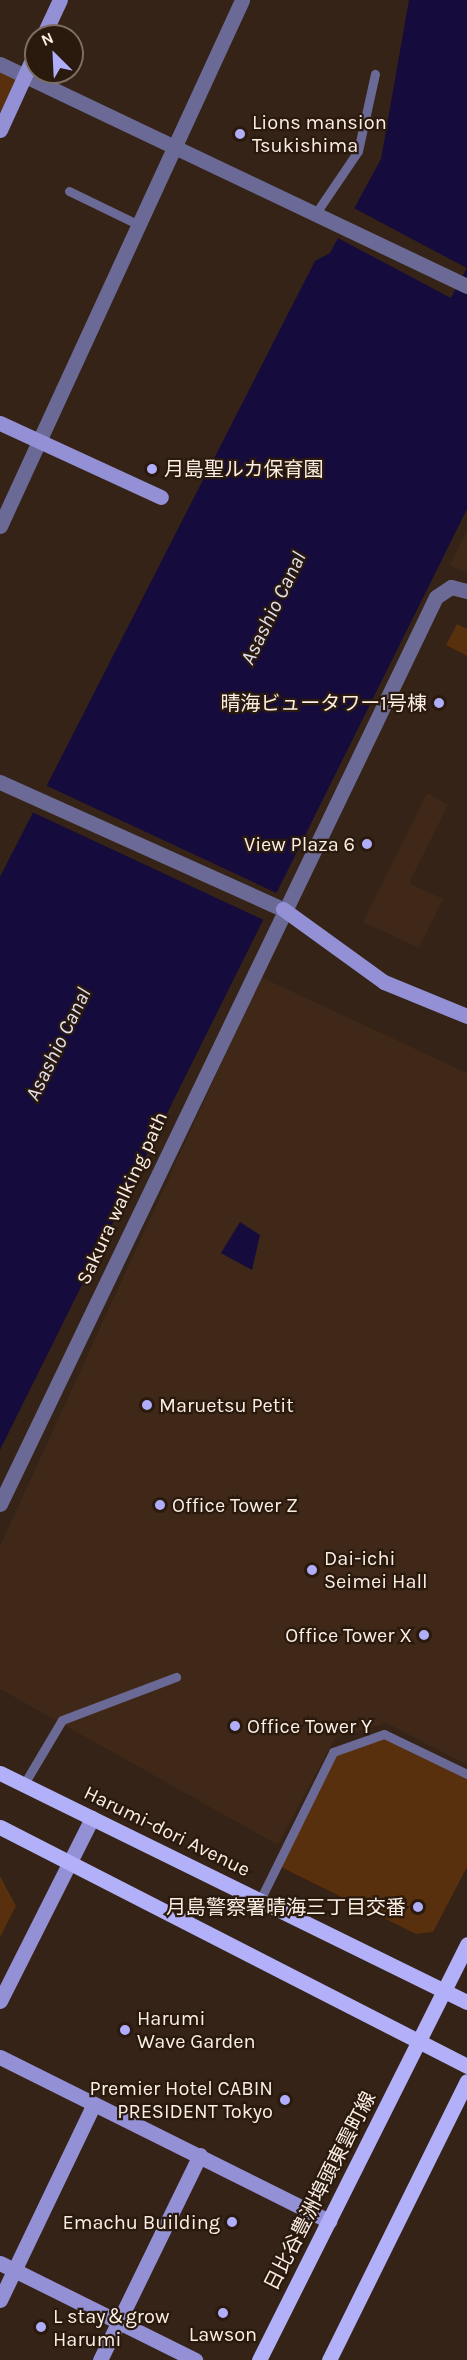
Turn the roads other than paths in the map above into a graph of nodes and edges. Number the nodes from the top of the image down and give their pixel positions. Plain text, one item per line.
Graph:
1 (60, 0) edge
2 (242, 0) edge
3 (49, 24) edge
4 (0, 64) edge
5 (375, 74) dead end
6 (24, 75) edge
7 (24, 77) edge
8 (44, 84) edge
9 (0, 130) edge
10 (175, 145) junction
11 (69, 191) dead end
12 (318, 210) junction
13 (139, 225) junction
14 (467, 286) edge
15 (0, 423) edge
16 (39, 441) junction
17 (161, 497) dead end
18 (0, 526) edge
19 (467, 591) edge
20 (0, 782) edge
21 (280, 907) junction
22 (467, 1016) edge
23 (0, 1504) edge
24 (176, 1677) dead end
25 (0, 1773) edge
26 (467, 1774) edge
27 (24, 1784) junction
28 (92, 1818) junction
29 (0, 1827) edge
30 (69, 1863) junction
31 (260, 1900) junction
32 (467, 1944) edge
33 (444, 1991) junction
34 (0, 2001) edge
35 (467, 2002) edge
36 (418, 2042) junction
37 (0, 2057) edge
38 (467, 2066) edge
39 (467, 2081) edge
40 (94, 2104) junction
41 (200, 2155) junction
42 (328, 2221) junction
43 (0, 2263) edge
44 (15, 2271) junction
45 (0, 2300) edge
46 (118, 2322) junction
47 (100, 2360) edge
48 (195, 2360) edge
49 (259, 2360) edge
50 (329, 2360) edge

1 - 3 street
2 - 10 street
4 - 6 street
5 - 12 lane
7 - 9 street
8 - 10 street
10 - 12 street
10 - 13 street
11 - 13 lane
12 - 14 street
13 - 16 street
15 - 16 street
16 - 17 street
16 - 18 street
19 - 21 street, Sakura walking path
20 - 21 street
21 - 22 street
21 - 23 street, Sakura walking path
24 - 27 lane
25 - 27 main road, Harumi-dori Avenue
26 - 31 lane
27 - 28 main road, Harumi-dori Avenue
28 - 30 street
28 - 31 main road, Harumi-dori Avenue
29 - 30 main road
30 - 34 street
30 - 36 main road
31 - 33 main road, Harumi-dori Avenue
32 - 33 main road
33 - 35 main road, Harumi-dori Avenue
33 - 36 main road
36 - 38 main road
36 - 42 main road, 日比谷豊洲埠頭東雲町線
37 - 40 street
39 - 50 main road
40 - 41 street
40 - 44 street
41 - 42 street
41 - 46 street
42 - 49 main road, 日比谷豊洲埠頭東雲町線
43 - 44 street
44 - 45 street
44 - 46 street
46 - 47 street
46 - 48 street

